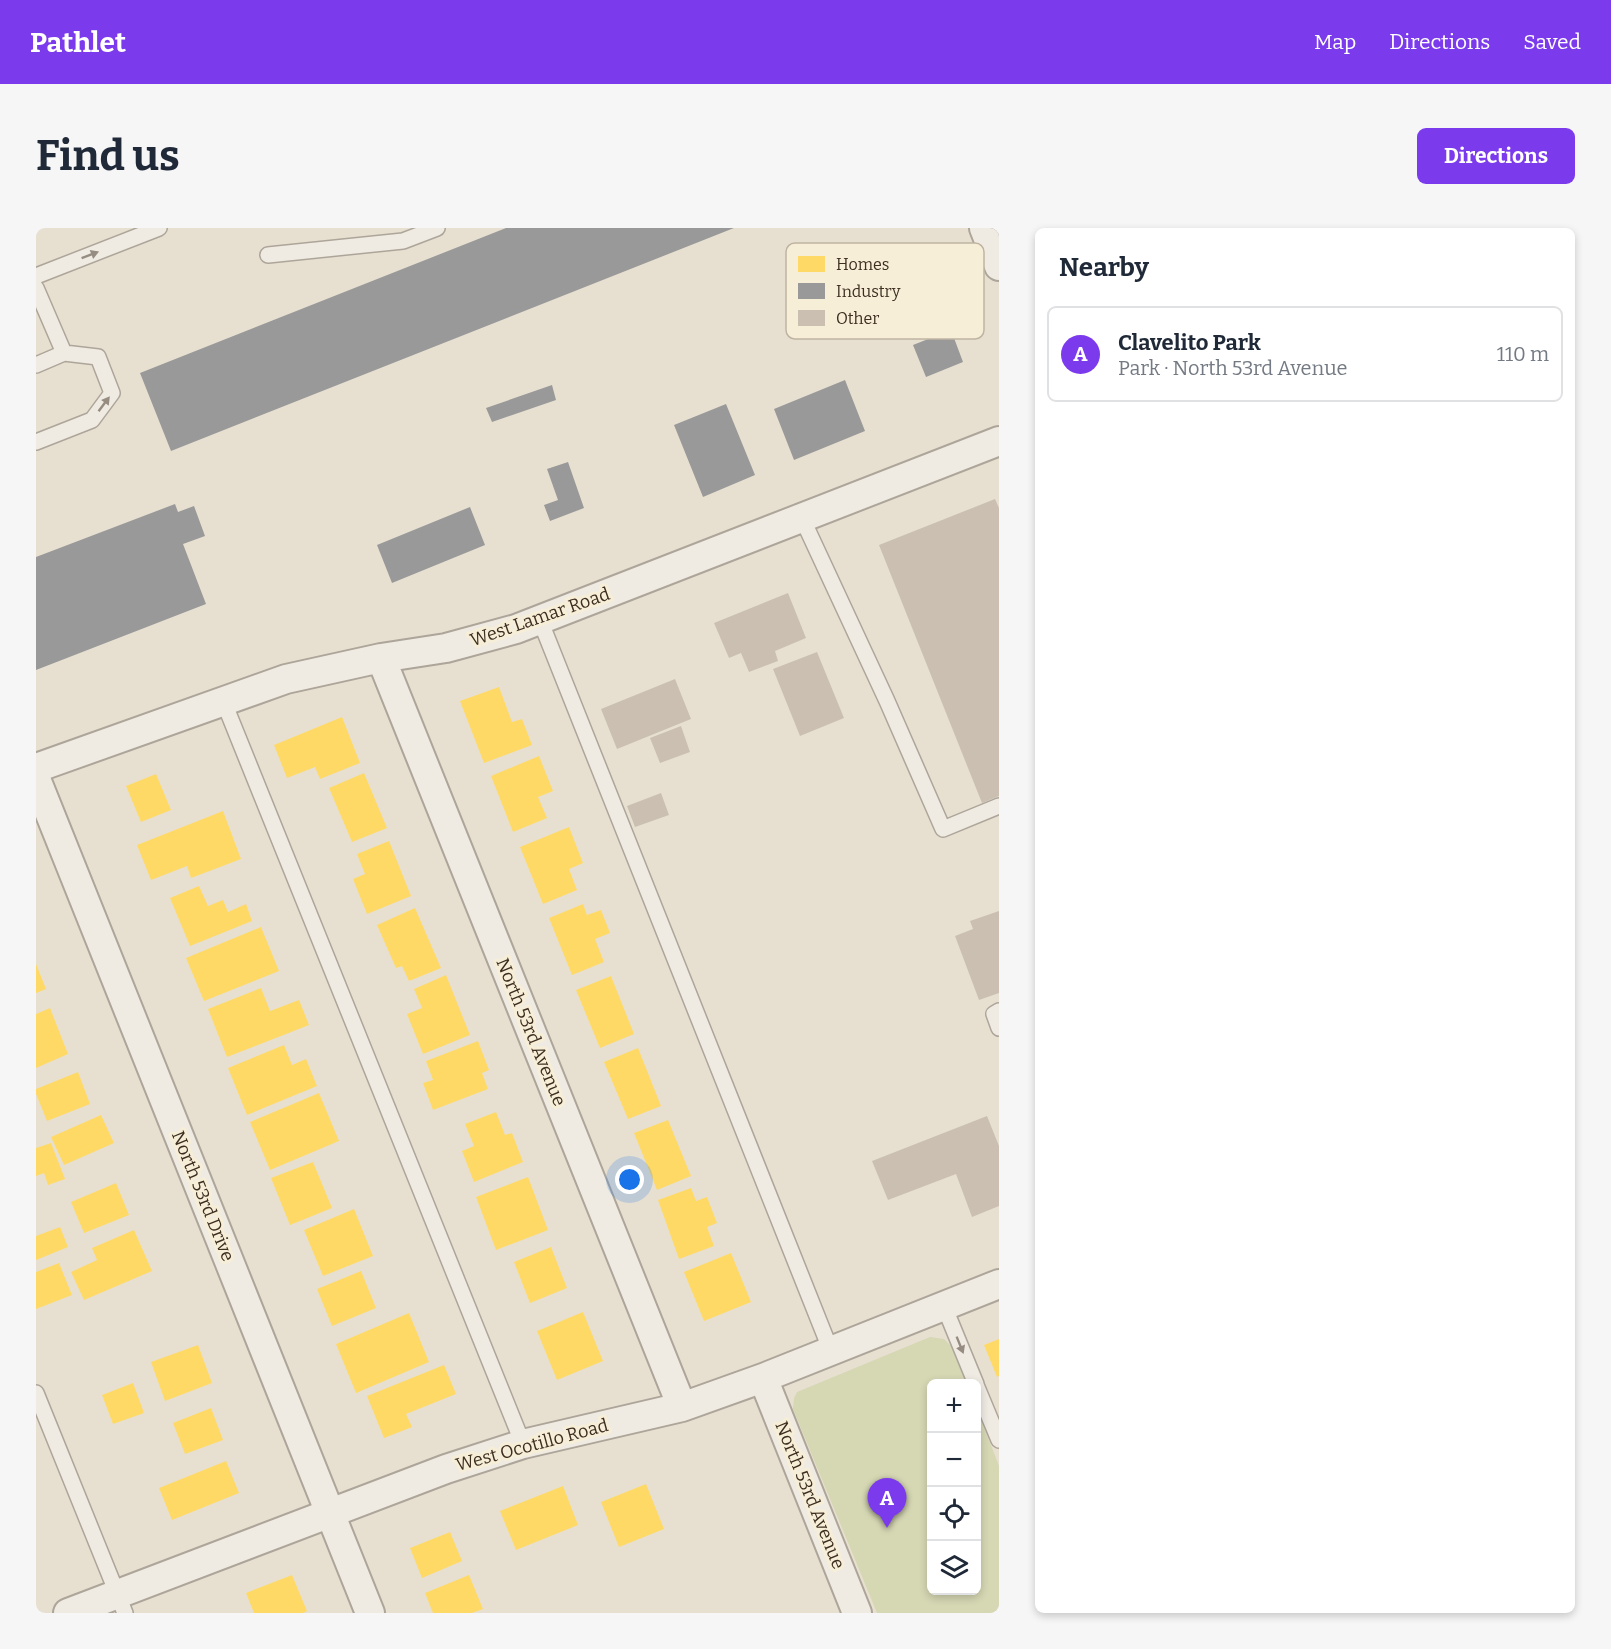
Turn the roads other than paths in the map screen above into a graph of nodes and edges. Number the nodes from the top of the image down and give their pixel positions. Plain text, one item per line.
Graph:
1 (159, 228) edge
2 (436, 228) edge
3 (984, 228) edge
4 (268, 255) dead end
5 (999, 266) edge
6 (36, 276) edge
7 (36, 288) edge
8 (64, 353) junction
9 (36, 365) edge
10 (999, 441) edge
11 (36, 442) edge
12 (802, 518) junction
13 (540, 620) junction
14 (381, 658) junction
15 (223, 700) junction
16 (36, 768) edge
17 (36, 779) edge
18 (999, 806) edge
19 (999, 1011) edge
20 (999, 1028) edge
21 (999, 1284) edge
22 (945, 1306) junction
23 (831, 1351) junction
24 (763, 1378) junction
25 (974, 1379) edge
26 (36, 1393) edge
27 (981, 1396) edge
28 (682, 1407) junction
29 (999, 1440) edge
30 (523, 1444) junction
31 (329, 1513) junction
32 (122, 1603) edge
33 (68, 1613) edge
34 (370, 1613) edge
35 (857, 1613) edge

6 -> 1 lane
2 - 4 lane
3 - 5 street
7 - 8 lane
8 - 9 lane
11 -> 8 lane
10 - 12 street, West Lamar Road
12 - 13 street, West Lamar Road
12 - 18 lane
13 - 14 street, West Lamar Road
13 - 23 lane
14 - 15 street, West Lamar Road
14 - 28 street, North 53rd Avenue
15 - 16 street, West Lamar Road
15 - 30 lane
17 - 31 street, North 53rd Drive
19 - 20 lane
21 - 22 street, West Ocotillo Road
22 - 23 street, West Ocotillo Road
22 -> 25 lane
23 - 24 street, West Ocotillo Road
24 - 28 street, West Ocotillo Road
24 - 35 street, North 53rd Avenue
26 - 32 lane
27 - 29 lane
28 - 30 street, West Ocotillo Road
30 - 31 street, West Ocotillo Road
31 - 32 street, West Ocotillo Road
31 - 34 street, North 53rd Drive
32 - 33 street, West Ocotillo Road

